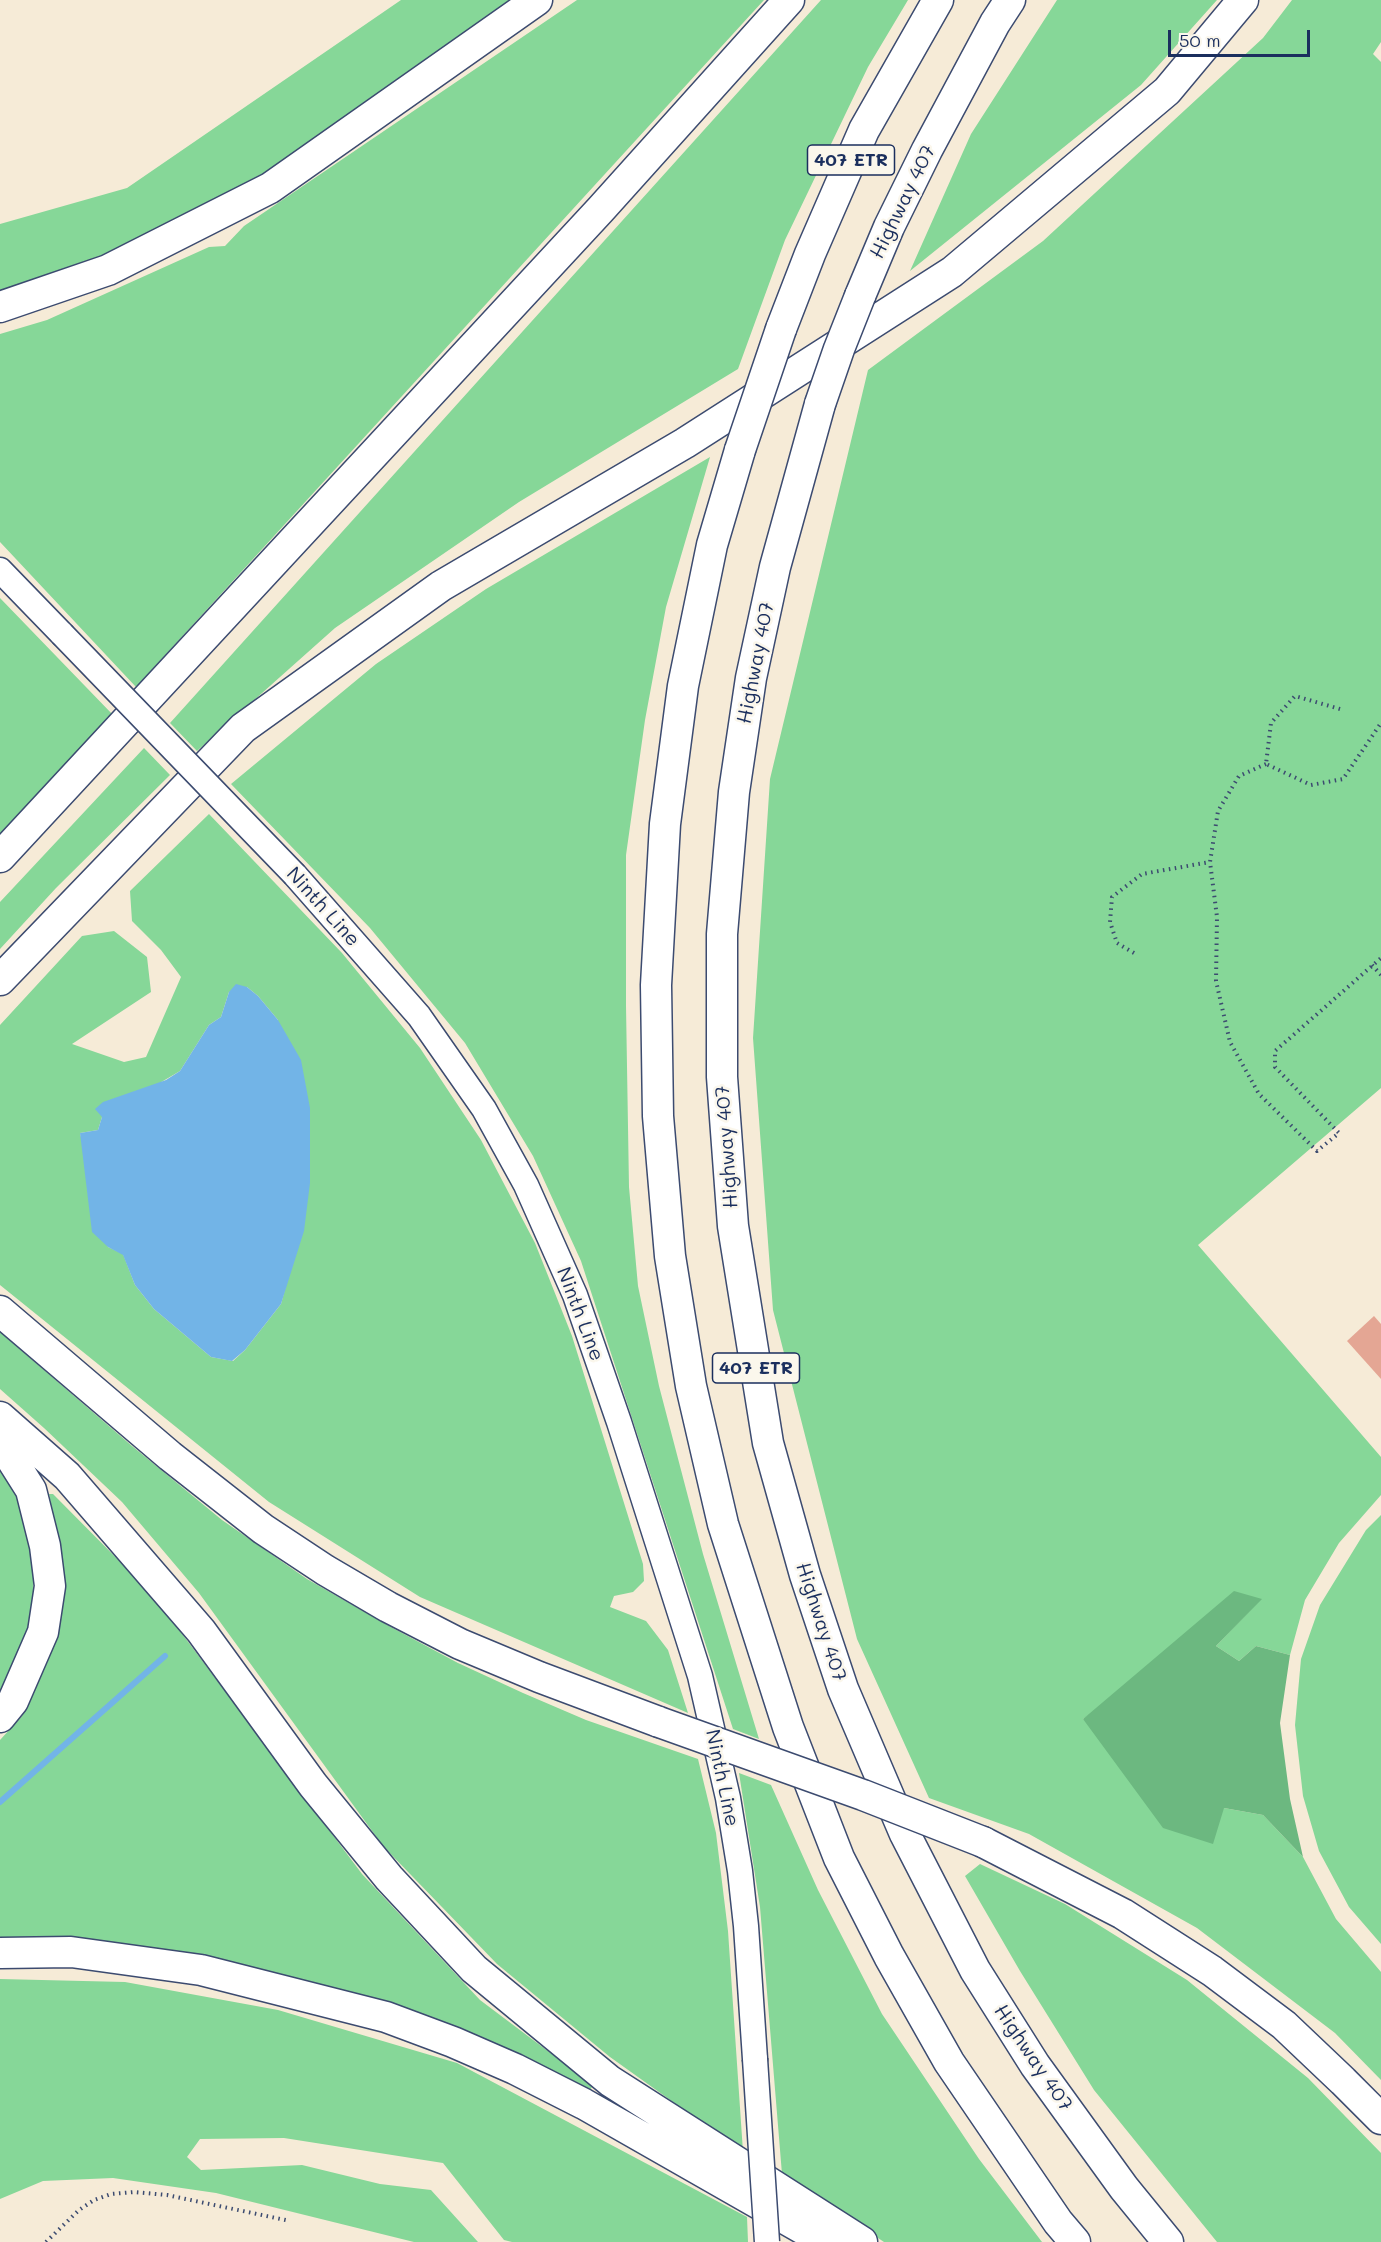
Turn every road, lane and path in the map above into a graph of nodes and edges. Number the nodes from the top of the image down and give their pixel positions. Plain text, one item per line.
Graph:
1 (537, 0) edge
2 (789, 0) edge
3 (938, 0) edge
4 (1010, 0) edge
5 (1243, 0) edge
6 (0, 307) edge
7 (0, 570) edge
8 (1340, 709) dead end
9 (1381, 723) edge
10 (1266, 764) junction
11 (0, 857) edge
12 (1210, 862) junction
13 (1134, 953) dead end
14 (1381, 958) edge
15 (1372, 965) junction
16 (1381, 975) edge
17 (0, 980) edge
18 (0, 1311) edge
19 (0, 1417) edge
20 (0, 1441) edge
21 (0, 1717) edge
22 (0, 1953) edge
23 (1381, 2120) edge
24 (291, 2221) dead end
25 (46, 2242) edge
26 (766, 2242) edge
27 (826, 2242) edge
28 (862, 2242) edge
29 (1075, 2242) edge
30 (1168, 2242) edge

1 - 6 highway
2 - 11 highway
3 - 29 highway, 407 ETR, bridge
4 - 30 highway, Highway 407 / 407 ETR, bridge
5 - 17 highway
7 - 26 main road, Ninth Line, bridge
8 - 10 path
9 - 10 path
10 - 12 path
12 - 13 path
12 - 15 path
14 - 15 path
15 - 16 path
18 - 23 highway, bridge
19 - 28 highway
20 - 21 highway
22 - 27 highway
24 - 25 path

